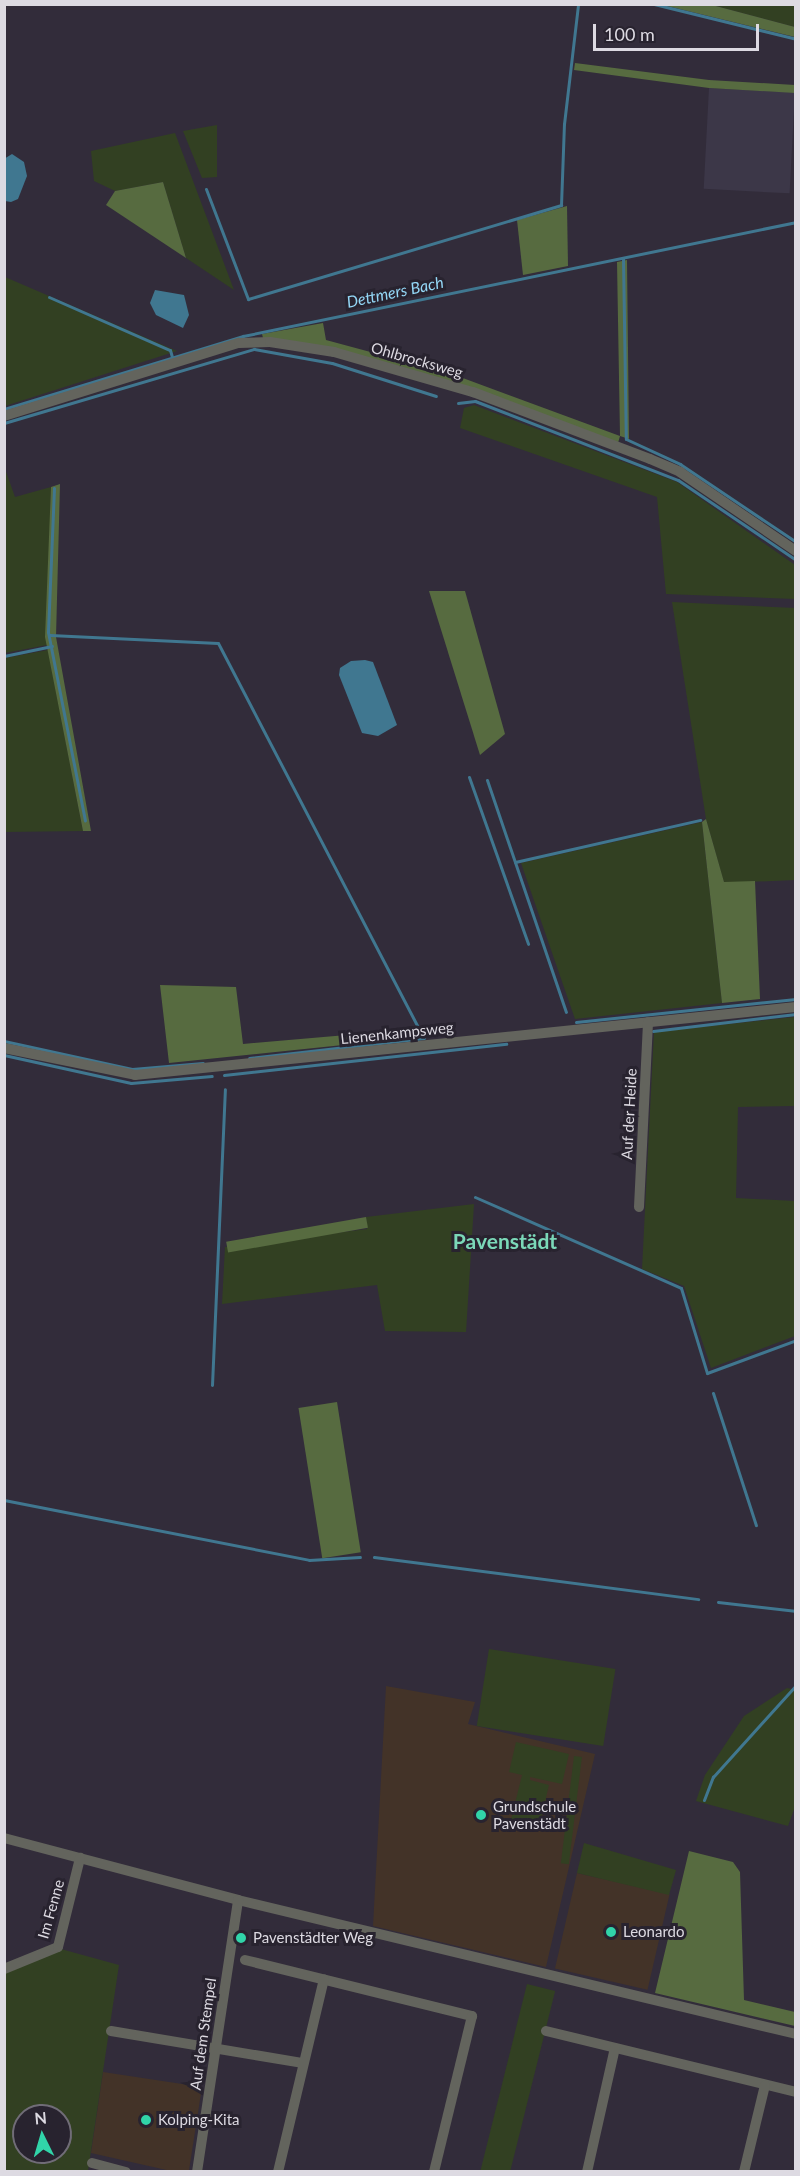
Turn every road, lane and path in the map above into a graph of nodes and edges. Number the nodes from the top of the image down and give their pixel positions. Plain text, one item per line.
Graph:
1 (4, 416) edge
2 (795, 551) edge
3 (795, 1006) edge
4 (648, 1022) junction
5 (4, 1048) edge
6 (639, 1207) dead end
7 (4, 1838) edge
8 (80, 1858) junction
9 (238, 1900) junction
10 (245, 1960) dead end
11 (4, 1970) edge
12 (324, 1979) junction
13 (111, 2031) dead end
14 (546, 2031) dead end
15 (795, 2034) edge
16 (217, 2046) junction
17 (615, 2048) junction
18 (303, 2063) junction
19 (765, 2085) junction
20 (795, 2092) edge
21 (92, 2163) dead end
22 (126, 2172) edge
23 (197, 2172) edge
24 (278, 2172) edge
25 (434, 2172) edge
26 (586, 2172) edge
27 (744, 2172) edge

1 - 2 street, Ohlbrocksweg
3 - 4 street, Lienenkampsweg
4 - 5 street, Lienenkampsweg
4 - 6 street, Auf der Heide
7 - 8 street
8 - 9 street
8 - 11 street, Im Fenne
9 - 15 street
9 - 16 street, Auf dem Stempel
10 - 12 street
12 - 18 street
12 - 25 street
13 - 16 street
14 - 17 street
16 - 18 street
16 - 23 street, Auf dem Stempel
17 - 19 street
17 - 26 street
18 - 24 street
19 - 20 street
19 - 27 street
21 - 22 street

